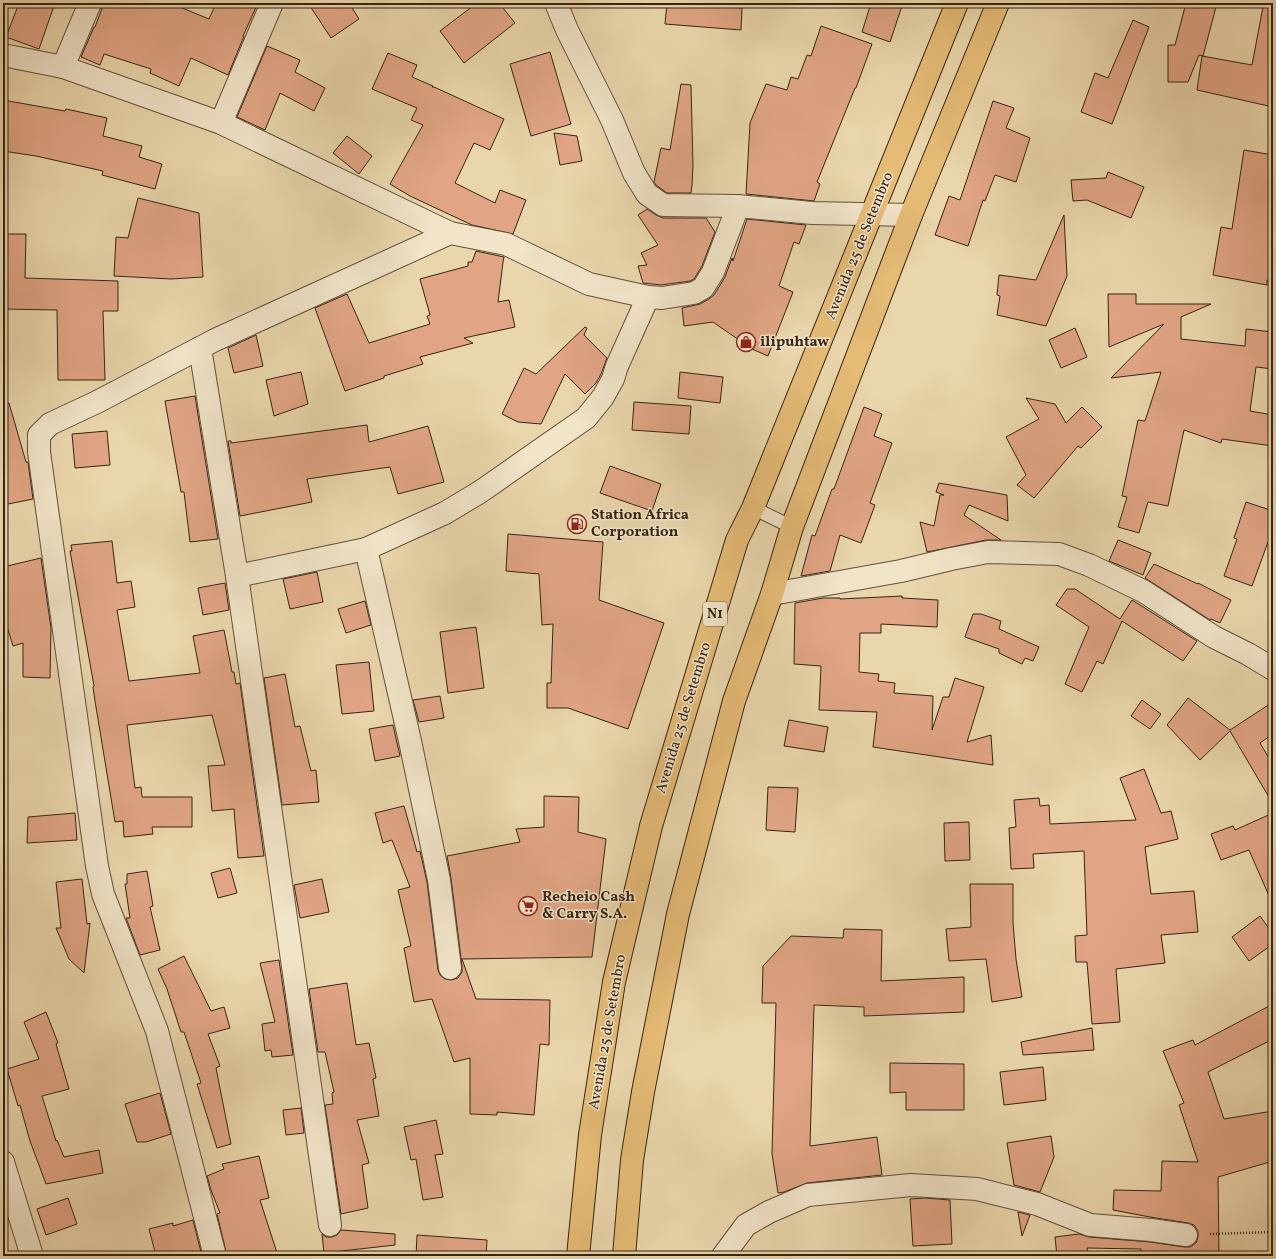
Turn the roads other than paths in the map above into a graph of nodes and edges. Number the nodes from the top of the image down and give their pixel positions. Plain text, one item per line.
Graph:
1 (90, 3) edge
2 (272, 3) edge
3 (556, 3) edge
4 (957, 3) edge
5 (998, 3) edge
6 (3, 55) edge
7 (63, 68) junction
8 (221, 122) junction
9 (738, 206) junction
10 (873, 214) junction
11 (911, 215) junction
12 (450, 233) junction
13 (648, 297) junction
14 (200, 348) junction
15 (753, 508) junction
16 (792, 526) junction
17 (366, 549) junction
18 (237, 576) junction
19 (772, 594) junction
20 (1273, 669) edge
21 (450, 968) dead end
22 (3, 1162) edge
23 (330, 1225) dead end
24 (1186, 1235) road end
25 (32, 1256) edge
26 (215, 1256) edge
27 (578, 1256) edge
28 (624, 1256) edge
29 (723, 1256) edge

1 - 7 street
2 - 8 street
3 - 9 street
4 - 10 highway, Avenida 25 de Setembro / N1
5 - 11 highway
6 - 7 street
7 - 8 street
8 - 12 street
9 - 10 street
9 - 13 street
10 - 11 street
10 - 15 highway, Avenida 25 de Setembro / N1
11 - 16 highway
12 - 13 street
12 - 14 street
13 - 17 street
14 - 18 street
14 - 26 street
15 - 16 lane
15 - 27 highway, Avenida 25 de Setembro / N1
16 - 19 highway
17 - 18 street
17 - 21 street
18 - 23 street
19 - 20 street
19 - 28 highway
22 - 25 street
24 - 29 street

